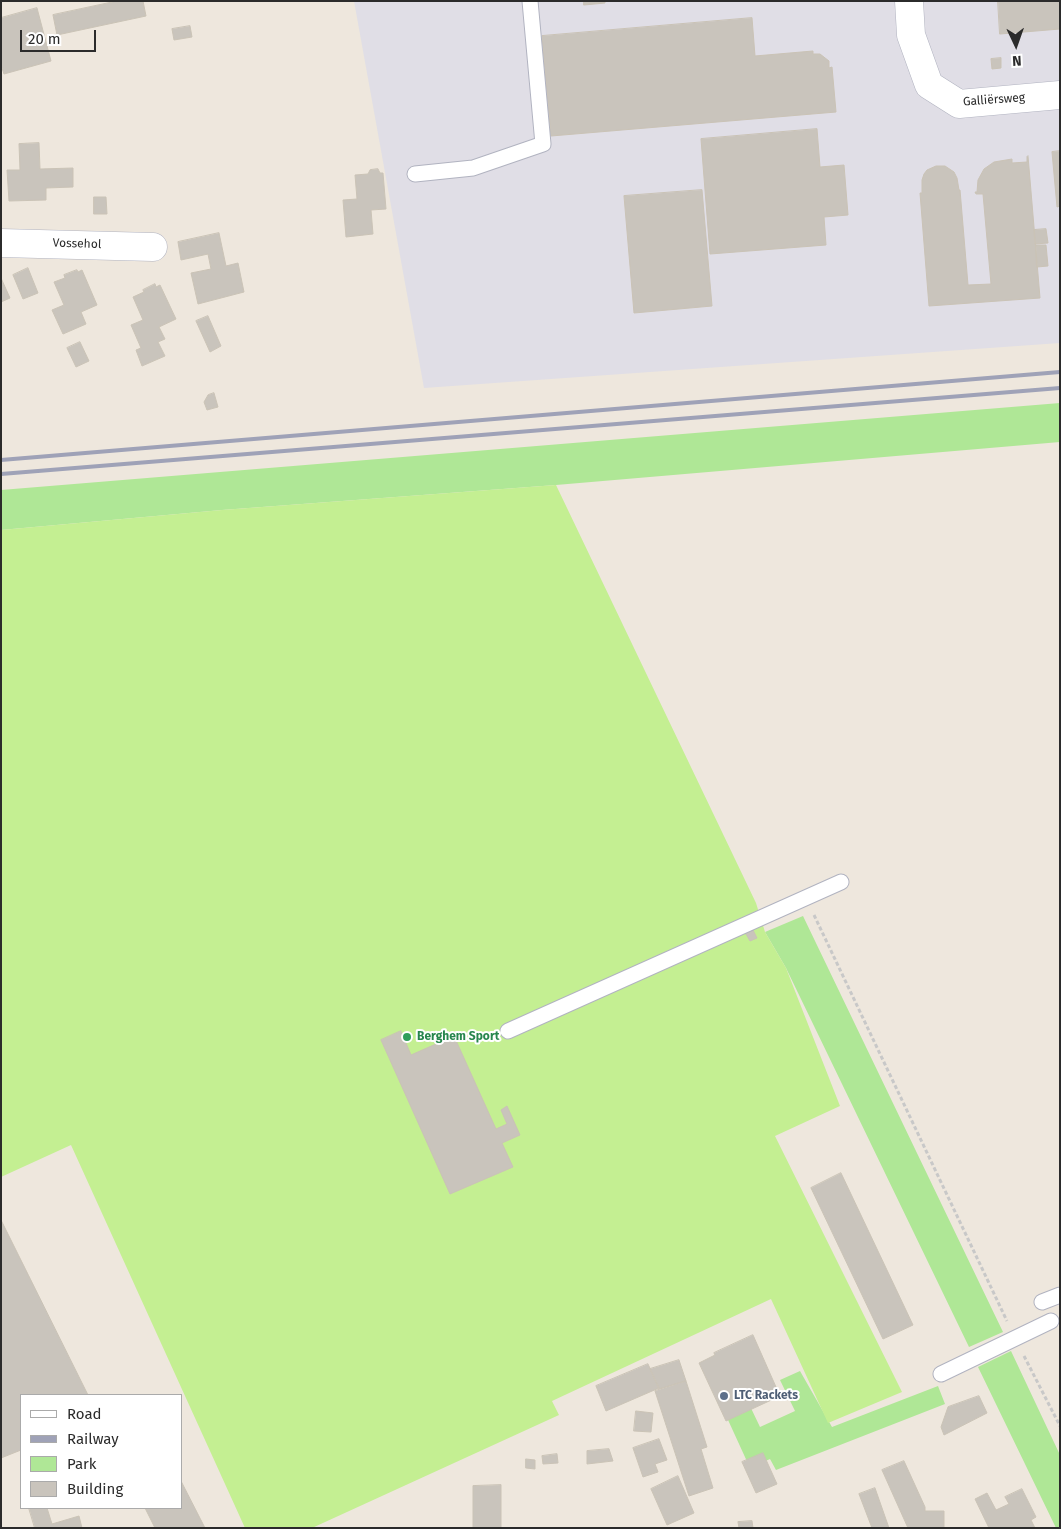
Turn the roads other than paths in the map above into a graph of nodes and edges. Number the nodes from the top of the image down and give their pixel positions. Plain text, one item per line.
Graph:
1 (530, 1) edge
2 (909, 1) edge
3 (1060, 96) edge
4 (414, 174) dead end
5 (1, 243) edge
6 (153, 247) dead end
7 (841, 882) dead end
8 (508, 1031) dead end
9 (1060, 1294) edge
10 (1042, 1302) dead end
11 (1052, 1322) dead end
12 (941, 1374) dead end

1 - 4 lane
2 - 3 street, Galliërsweg
5 - 6 street, Vossehol
7 - 8 lane
9 - 10 lane
11 - 12 lane

